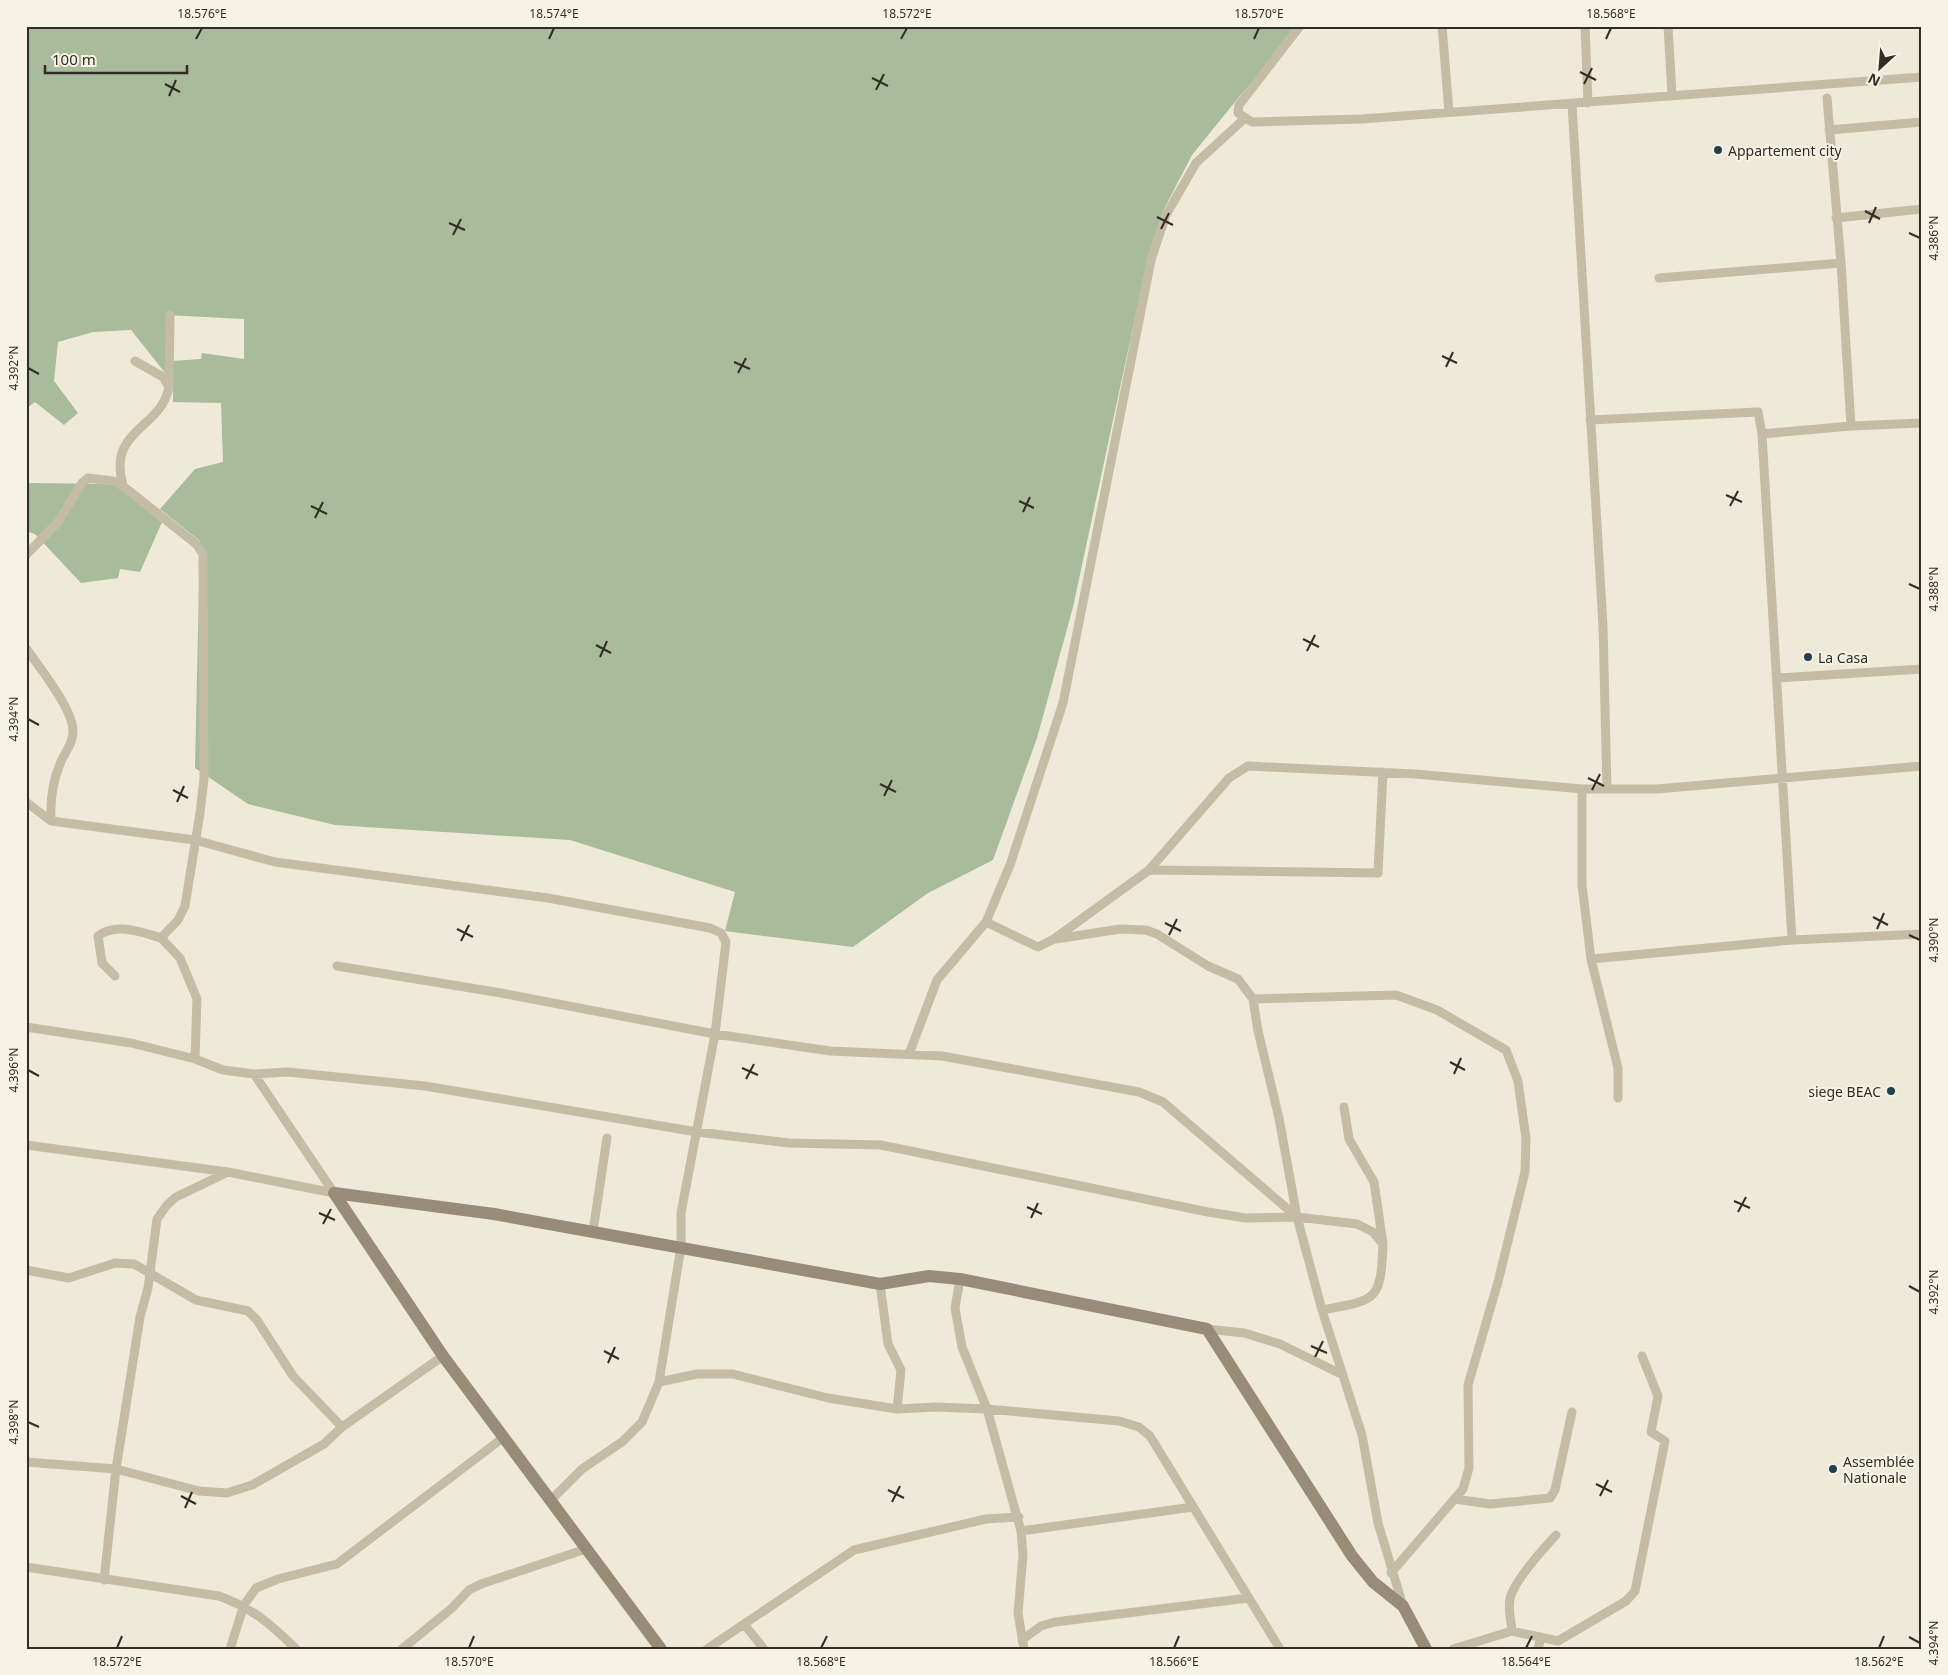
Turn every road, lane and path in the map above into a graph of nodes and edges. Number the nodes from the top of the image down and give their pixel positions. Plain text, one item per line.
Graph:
1 (1300, 26) edge
2 (1442, 26) edge
3 (1585, 26) edge
4 (1668, 26) edge
5 (1922, 77) edge
6 (1672, 96) junction
7 (1827, 98) dead end
8 (1588, 103) junction
9 (1572, 104) junction
10 (1449, 112) junction
11 (1244, 119) junction
12 (1922, 122) edge
13 (1829, 130) junction
14 (1922, 209) edge
15 (1836, 218) junction
16 (1841, 263) junction
17 (1659, 278) dead end
18 (170, 315) dead end
19 (135, 361) dead end
20 (169, 387) junction
21 (1590, 420) junction
22 (1922, 423) edge
23 (1851, 426) junction
24 (1762, 434) junction
25 (123, 486) junction
26 (26, 555) edge
27 (26, 648) edge
28 (1922, 669) edge
29 (1778, 678) junction
30 (1922, 766) edge
31 (1383, 772) junction
32 (1784, 778) junction
33 (1582, 789) junction
34 (1607, 789) junction
35 (26, 802) edge
36 (51, 821) junction
37 (195, 840) junction
38 (1149, 870) junction
39 (986, 922) junction
40 (1922, 934) edge
41 (160, 938) junction
42 (1054, 939) junction
43 (1792, 940) junction
44 (1591, 959) junction
45 (337, 966) dead end
46 (115, 976) dead end
47 (1253, 999) junction
48 (26, 1027) edge
49 (715, 1034) junction
50 (909, 1054) junction
51 (195, 1059) junction
52 (254, 1074) junction
53 (1618, 1098) dead end
54 (1344, 1107) dead end
55 (697, 1132) junction
56 (607, 1138) dead end
57 (26, 1145) edge
58 (228, 1172) junction
59 (334, 1193) junction
60 (1297, 1218) junction
61 (593, 1231) junction
62 (1384, 1244) junction
63 (681, 1247) junction
64 (26, 1270) edge
65 (150, 1274) junction
66 (960, 1279) junction
67 (880, 1284) junction
68 (1322, 1310) junction
69 (1207, 1329) junction
70 (443, 1356) junction
71 (1642, 1356) dead end
72 (1343, 1375) junction
73 (659, 1382) junction
74 (897, 1409) junction
75 (987, 1409) junction
76 (1572, 1412) dead end
77 (342, 1427) junction
78 (504, 1437) junction
79 (26, 1462) edge
80 (116, 1469) junction
81 (1455, 1499) junction
82 (550, 1501) junction
83 (1193, 1507) junction
84 (1019, 1517) junction
85 (1022, 1531) junction
86 (1556, 1535) dead end
87 (586, 1549) junction
88 (26, 1566) edge
89 (1391, 1574) junction
90 (104, 1580) junction
91 (1248, 1598) junction
92 (244, 1605) junction
93 (1403, 1606) junction
94 (744, 1624) junction
95 (1512, 1631) junction
96 (1541, 1637) junction
97 (1023, 1645) edge
98 (230, 1649) edge
99 (296, 1649) edge
100 (402, 1649) edge
101 (661, 1649) edge
102 (707, 1649) edge
103 (764, 1649) edge
104 (1280, 1649) edge
105 (1426, 1649) edge
106 (1453, 1649) edge
107 (1538, 1649) edge

1 - 11 street
2 - 10 street
3 - 8 street
4 - 6 street
5 - 6 street
6 - 8 street
7 - 13 street
8 - 9 street
9 - 10 street
9 - 21 street
10 - 11 street
11 - 39 street
12 - 13 street
13 - 15 street
14 - 15 street
15 - 16 street
16 - 17 street
16 - 23 street
18 - 20 street
19 - 20 street
20 - 25 street
21 - 24 street
21 - 34 street
22 - 23 street
23 - 24 street
24 - 29 street
25 - 26 street
25 - 37 street
27 - 36 street
28 - 29 street
29 - 32 street
30 - 32 street
31 - 33 street
31 - 38 street
31 - 38 street
32 - 34 street
32 - 43 street
33 - 34 street
33 - 44 street
35 - 36 street
36 - 37 street
37 - 41 street
37 - 49 street
38 - 42 street
39 - 42 street
39 - 50 street
40 - 43 street
41 - 46 street
41 - 51 street
42 - 47 street
43 - 44 street
44 - 53 street
45 - 49 street
47 - 60 street
47 - 81 street
48 - 51 street
49 - 50 street
49 - 55 street
50 - 60 street
51 - 52 street
52 - 55 street
52 - 59 street
54 - 62 street
55 - 60 street
55 - 63 street
56 - 61 street
57 - 58 street
58 - 59 street
58 - 65 street
59 - 61 street
59 - 70 street
60 - 62 street
60 - 68 street
61 - 63 street
62 - 68 street
63 - 67 street
63 - 73 street
64 - 65 street
65 - 77 street
65 - 80 street
66 - 67 street
66 - 69 street
66 - 75 street
67 - 74 street
68 - 72 street
69 - 72 street
69 - 93 street
70 - 77 street
70 - 78 street
71 - 96 street
72 - 89 street
73 - 74 street
73 - 82 street
74 - 75 street
75 - 83 street
75 - 84 street
76 - 81 street
77 - 80 street
78 - 82 street
78 - 92 street
79 - 80 street
80 - 90 street
81 - 89 street
82 - 87 street
83 - 85 street
83 - 91 street
84 - 85 street
84 - 94 street
85 - 97 street
86 - 95 street
87 - 100 street
87 - 101 street
88 - 90 street
89 - 93 street
90 - 92 street
91 - 97 street
91 - 104 street
92 - 98 street
92 - 99 street
93 - 105 street
94 - 102 street
94 - 103 street
95 - 96 street
95 - 106 street
96 - 107 street

